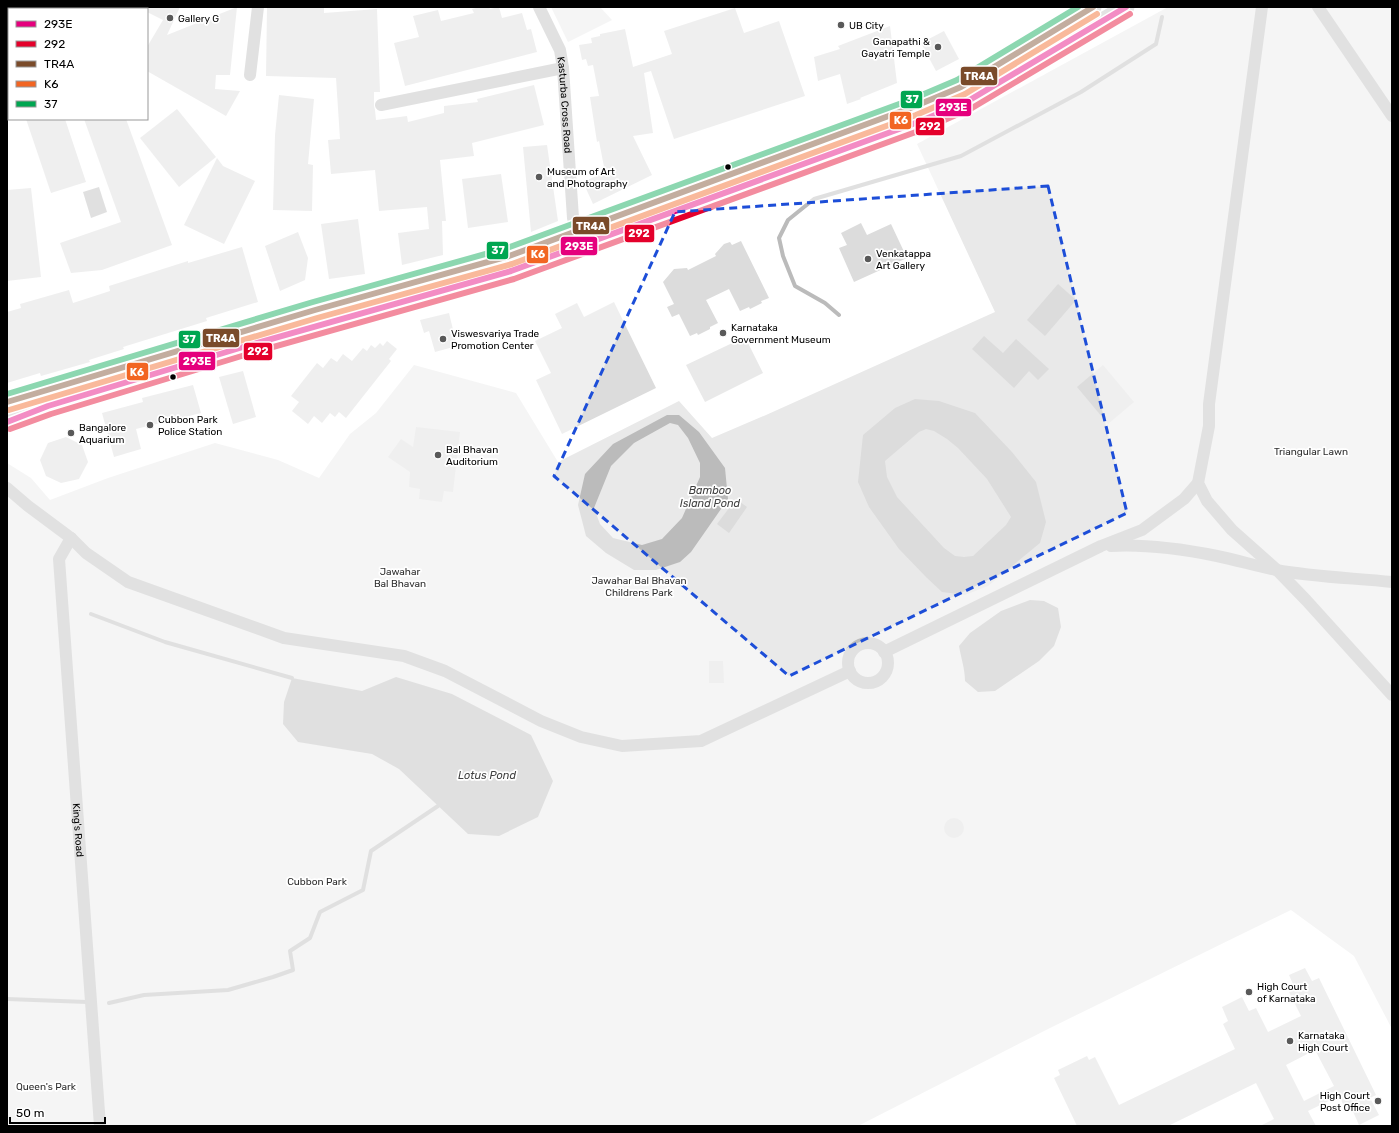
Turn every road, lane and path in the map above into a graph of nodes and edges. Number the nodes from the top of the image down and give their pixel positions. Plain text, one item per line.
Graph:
1 (258, 7) edge
2 (539, 7) edge
3 (1093, 7) edge
4 (1126, 7) edge
5 (1262, 7) edge
6 (1318, 7) edge
7 (563, 68) junction
8 (250, 75) dead end
9 (381, 105) dead end
10 (1392, 116) edge
11 (577, 231) junction
12 (7, 402) edge
13 (7, 422) edge
14 (1198, 483) junction
15 (7, 488) edge
16 (71, 538) junction
17 (1101, 546) junction
18 (1277, 570) junction
19 (1392, 582) edge
20 (884, 652) junction
21 (850, 671) junction
22 (1392, 695) edge
23 (100, 1126) edge

1 - 8 street
2 - 7 street, Kasturba Cross Road
3 - 11 main road
4 - 13 main road
5 - 14 street
6 - 10 street
7 - 9 street
7 - 11 street, Kasturba Cross Road
11 - 12 main road
14 - 17 street
14 - 18 street
15 - 16 street
16 - 21 street
16 - 23 street, King's Road
17 - 18 street
17 - 20 street
18 - 19 street
18 - 22 street
20 - 21 street
20 - 21 street

